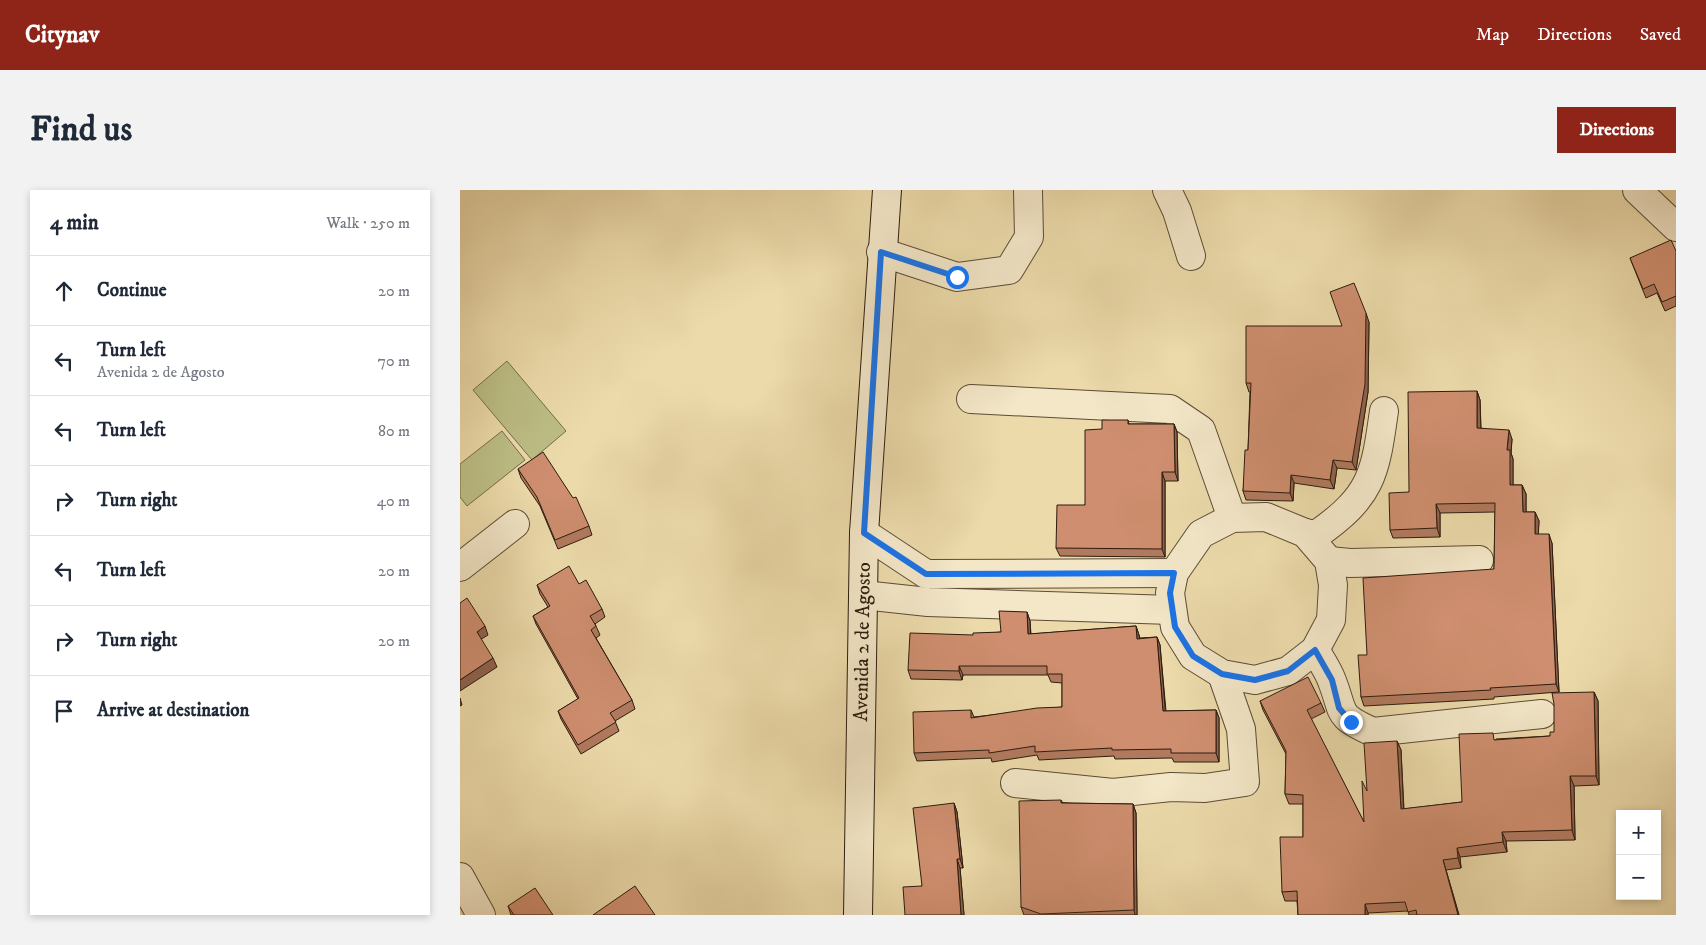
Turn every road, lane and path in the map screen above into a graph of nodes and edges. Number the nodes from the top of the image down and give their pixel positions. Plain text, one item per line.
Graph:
1 (887, 190) edge
2 (1028, 190) edge
3 (1167, 190) edge
4 (1637, 190) edge
5 (1676, 227) edge
6 (881, 252) junction
7 (1191, 256) dead end
8 (971, 399) dead end
9 (1384, 410) dead end
10 (1232, 518) junction
11 (515, 524) dead end
12 (864, 533) junction
13 (1305, 533) junction
14 (1479, 560) dead end
15 (1329, 561) junction
16 (460, 567) edge
17 (1174, 573) junction
18 (864, 595) junction
19 (1172, 610) junction
20 (1315, 650) junction
21 (1222, 674) junction
22 (1542, 714) dead end
23 (1014, 783) dead end
24 (460, 877) edge
25 (481, 915) edge
26 (858, 915) edge

1 - 6 street, Avenida 2 de Agosto
2 - 6 street
3 - 7 street
4 - 5 street
6 - 12 street, Avenida 2 de Agosto
8 - 10 street
9 - 13 street
10 - 13 street
10 - 17 street
11 - 16 street
12 - 17 street
12 - 18 street, Avenida 2 de Agosto
13 - 15 street
14 - 15 street
15 - 20 street
17 - 19 street
18 - 19 street
18 - 26 street, Avenida 2 de Agosto
19 - 21 street
20 - 21 street
20 - 22 street
21 - 23 street
24 - 25 street

